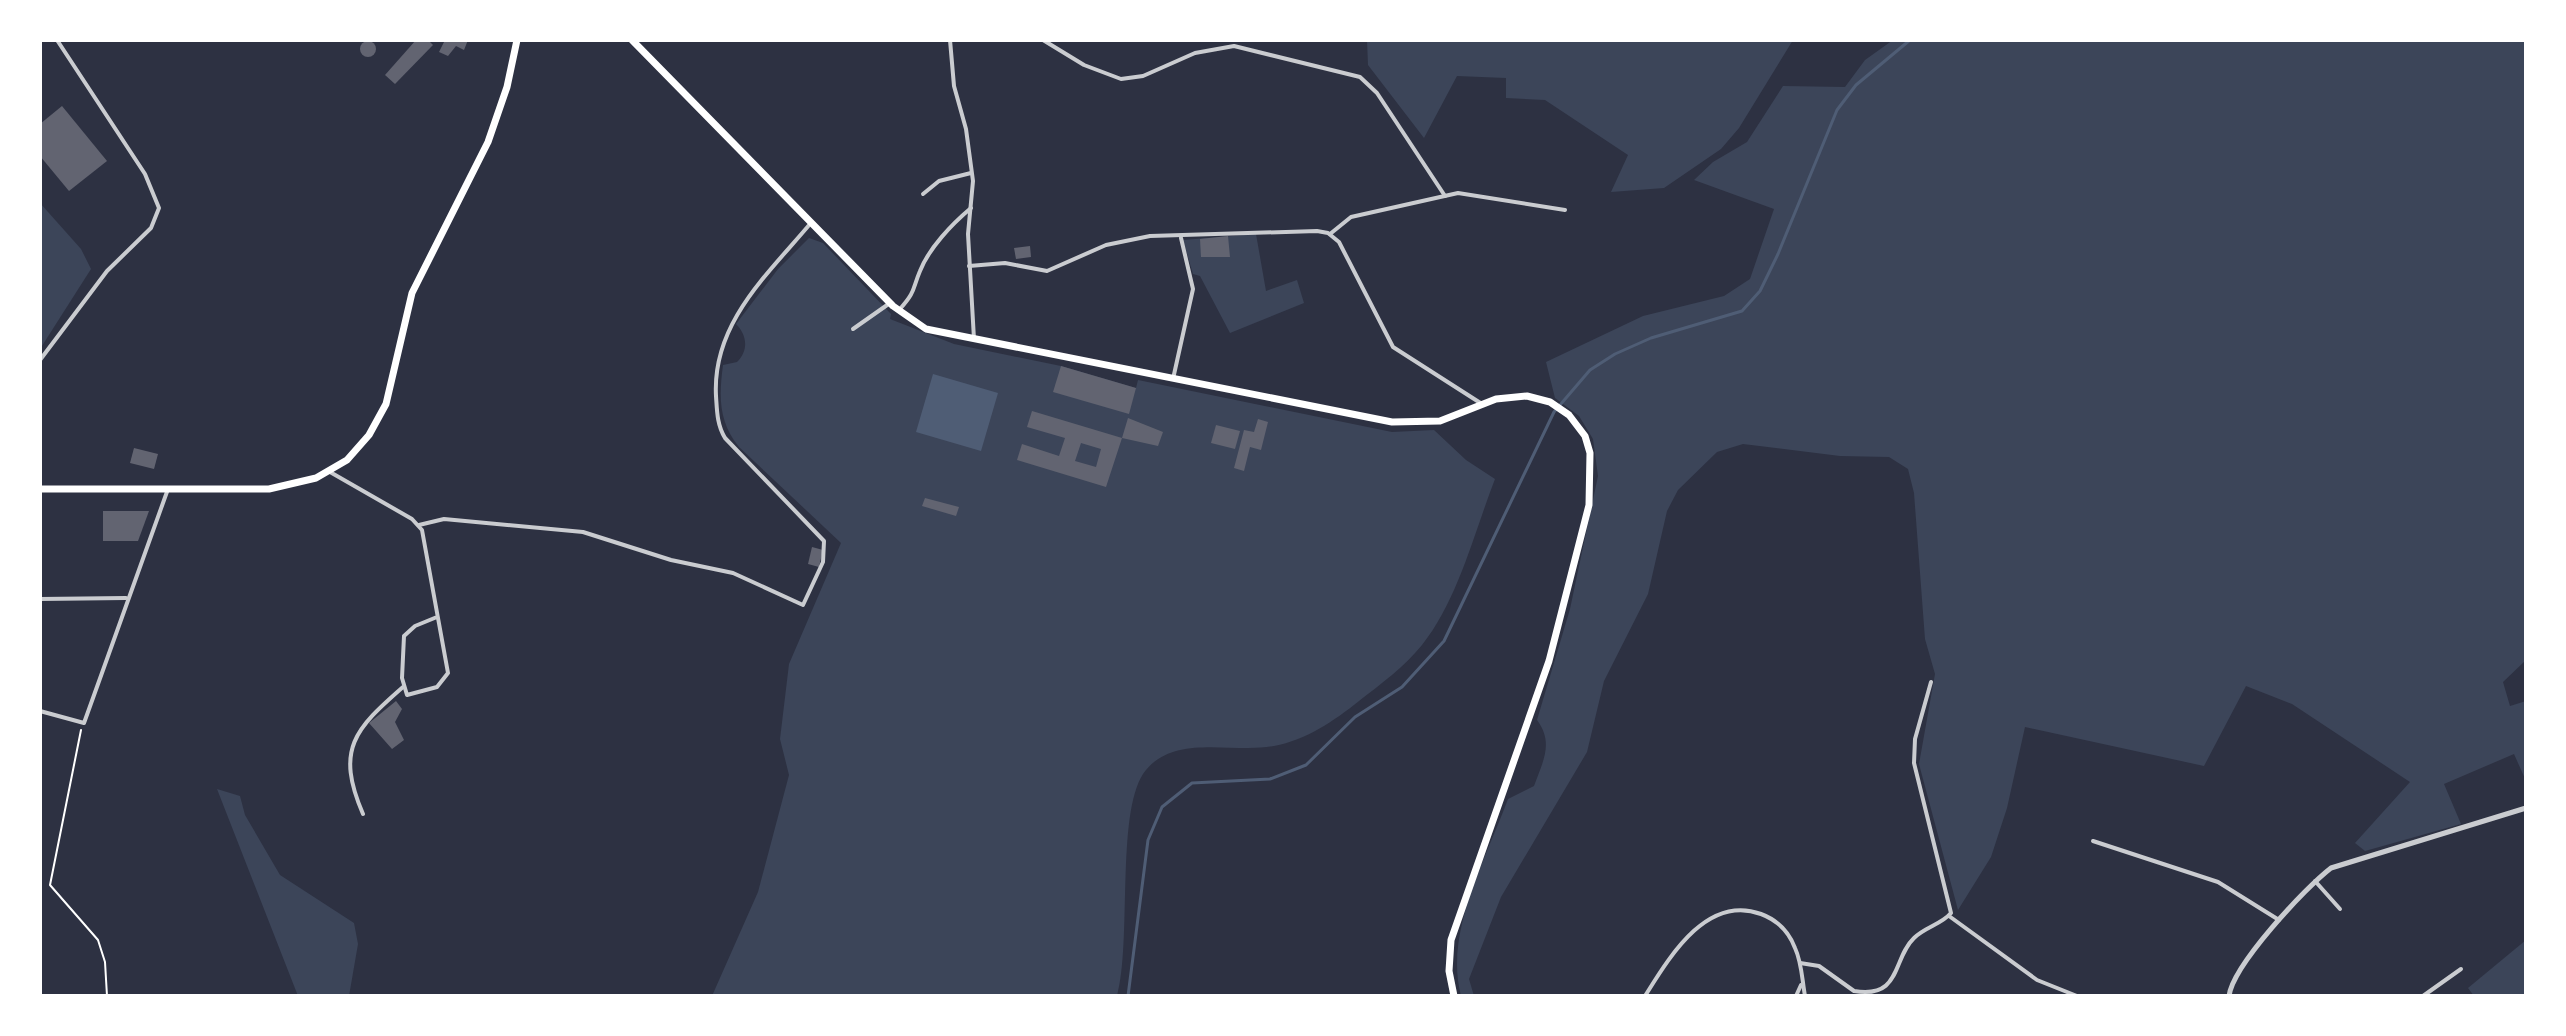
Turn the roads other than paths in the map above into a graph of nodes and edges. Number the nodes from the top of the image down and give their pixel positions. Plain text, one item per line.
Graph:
1 (57, 40) edge
2 (520, 40) edge
3 (632, 40) edge
4 (950, 40) edge
5 (1043, 40) edge
6 (972, 173) junction
7 (923, 194) dead end
8 (1445, 196) junction
9 (971, 208) junction
10 (1565, 210) dead end
11 (812, 222) junction
12 (1330, 234) junction
13 (1181, 238) junction
14 (969, 266) junction
15 (890, 303) junction
16 (898, 311) junction
17 (853, 329) dead end
18 (974, 341) junction
19 (40, 360) edge
20 (1173, 379) junction
21 (1482, 404) junction
22 (330, 472) junction
23 (40, 489) edge
24 (168, 489) junction
25 (419, 525) junction
26 (126, 598) junction
27 (40, 599) edge
28 (437, 617) junction
29 (1931, 682) dead end
30 (403, 687) junction
31 (40, 711) edge
32 (2526, 808) edge
33 (363, 814) dead end
34 (2093, 841) dead end
35 (2314, 881) junction
36 (2340, 909) dead end
37 (1949, 916) junction
38 (2279, 920) junction
39 (1800, 963) junction
40 (2461, 969) dead end
41 (1802, 983) junction
42 (1454, 996) edge
43 (1645, 996) edge
44 (1796, 996) edge
45 (1805, 996) edge
46 (2077, 996) edge
47 (2229, 996) edge
48 (2423, 996) edge

1 - 19 street
2 - 22 main road
3 - 11 main road
4 - 6 street
5 - 8 street
6 - 7 street
6 - 9 street
8 - 10 street
8 - 12 street
9 - 14 street
9 - 16 street
11 - 15 main road
11 - 25 street
12 - 13 street
12 - 21 street
13 - 14 street
13 - 20 street
14 - 18 street
15 - 16 main road
15 - 17 street
16 - 18 main road
18 - 20 main road
20 - 21 main road
21 - 42 main road
22 - 24 main road
22 - 25 street
23 - 24 main road
24 - 26 street
25 - 28 street
26 - 27 street
26 - 31 street
28 - 30 street
28 - 30 street
29 - 37 street
30 - 33 street
32 - 35 street
34 - 38 street
35 - 36 street
35 - 38 street
37 - 39 street
37 - 46 street
38 - 47 street
39 - 41 street
39 - 43 street
40 - 48 street
41 - 44 street
41 - 45 street

